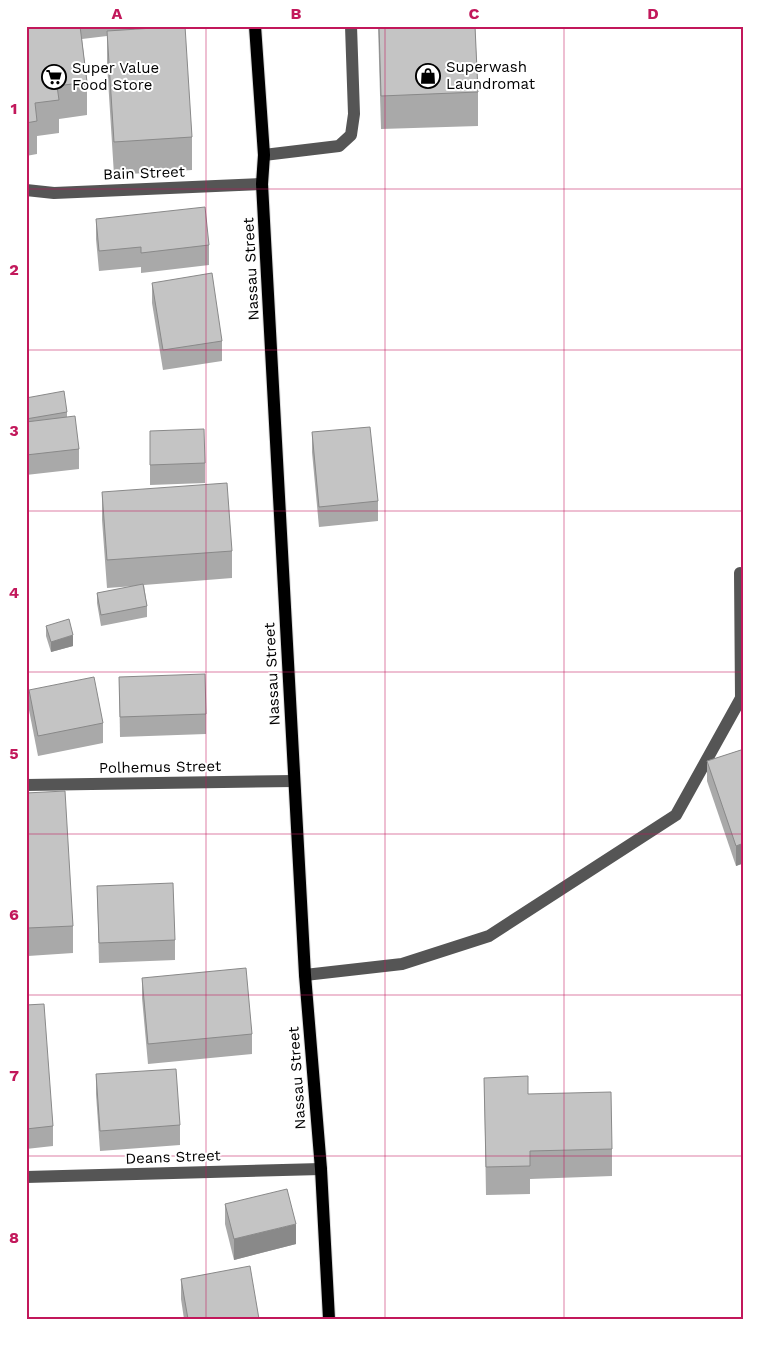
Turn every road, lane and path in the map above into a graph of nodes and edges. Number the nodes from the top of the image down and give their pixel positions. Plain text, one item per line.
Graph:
1 (256, 26) edge
2 (351, 26) edge
3 (264, 155) junction
4 (262, 184) junction
5 (26, 190) edge
6 (740, 573) dead end
7 (294, 781) junction
8 (26, 785) edge
9 (305, 975) junction
10 (321, 1169) junction
11 (26, 1177) edge
12 (329, 1319) edge

1 - 3 main road, Nassau Street
2 - 3 street
3 - 4 main road, Nassau Street
4 - 5 street, Bain Street
4 - 7 main road, Nassau Street
6 - 9 street
7 - 8 street, Polhemus Street
7 - 9 main road, Nassau Street
9 - 10 main road, Nassau Street
10 - 11 street, Deans Street
10 - 12 main road, Nassau Street

